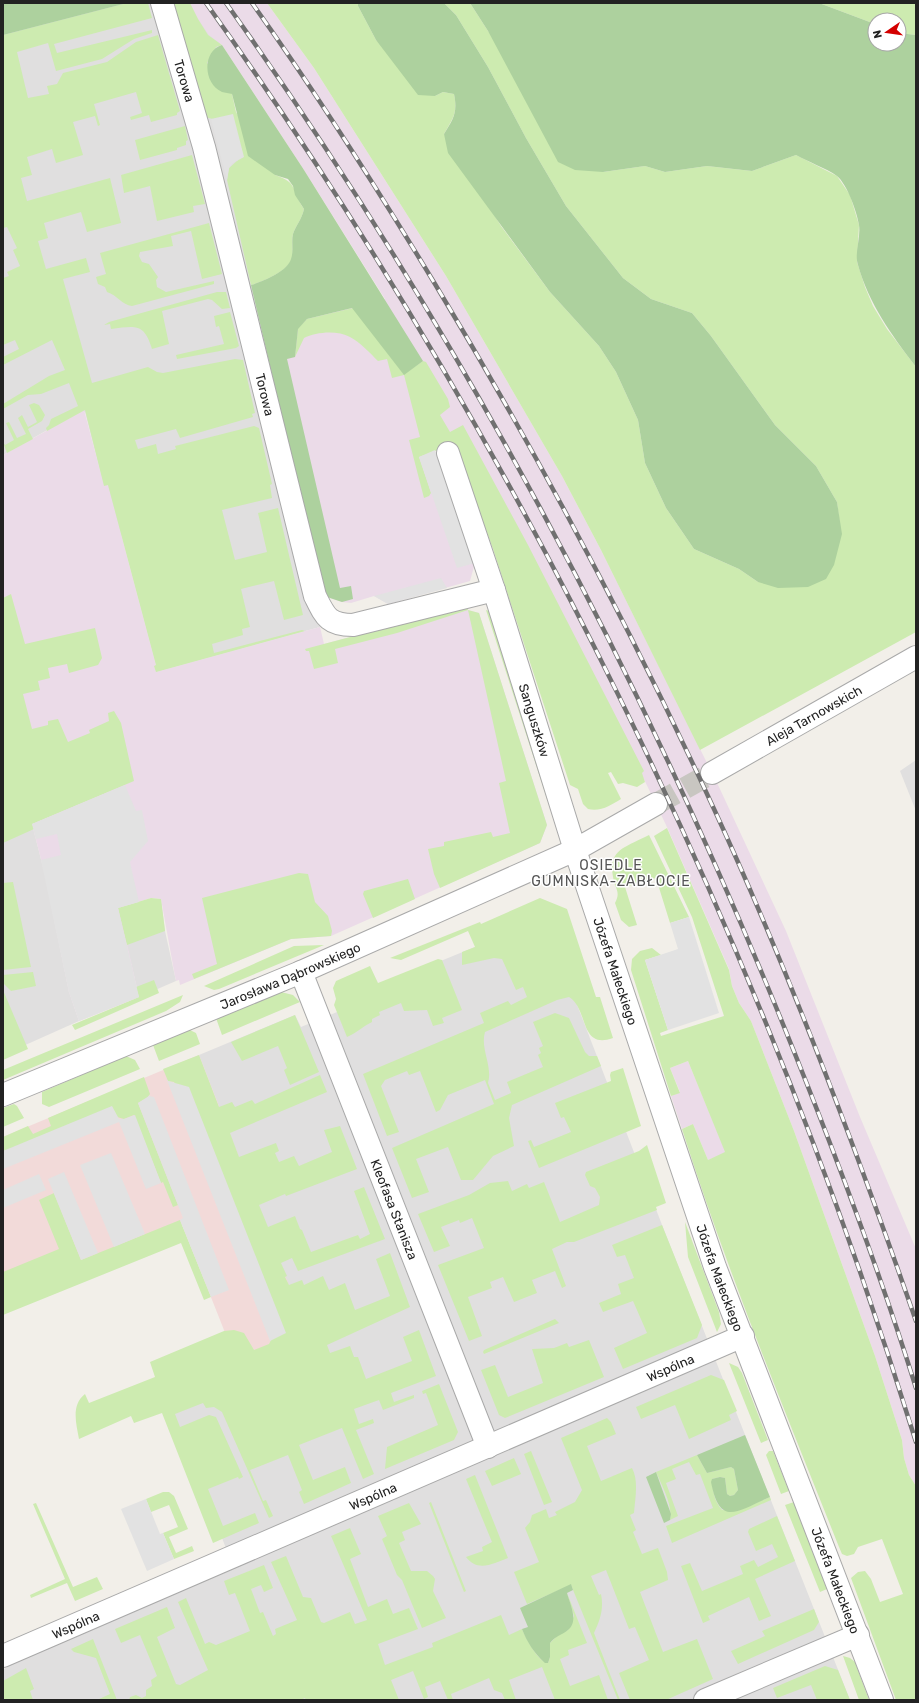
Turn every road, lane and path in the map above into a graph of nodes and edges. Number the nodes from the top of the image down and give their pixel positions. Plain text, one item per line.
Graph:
1 (162, 3) edge
2 (448, 452) dead end
3 (494, 590) junction
4 (916, 657) edge
5 (712, 773) tunnel mouth
6 (656, 804) tunnel mouth
7 (575, 850) junction
8 (301, 972) junction
9 (3, 1095) edge
10 (743, 1336) junction
11 (488, 1447) junction
12 (858, 1635) junction
13 (3, 1656) edge
14 (705, 1700) edge
15 (882, 1700) edge

1 - 3 street, Torowa
2 - 3 street, Sanguszków
3 - 7 street, Sanguszków
4 - 5 street, Aleja Tarnowskich
6 - 7 street
7 - 8 street, Jarosława Dąbrowskiego
7 - 10 street, Józefa Małeckiego
8 - 9 street, Jarosława Dąbrowskiego
8 - 11 street, Kleofasa Stanisza
10 - 11 street, Wspólna
10 - 12 street, Józefa Małeckiego
11 - 13 street, Wspólna
12 - 14 street
12 - 15 street, Józefa Małeckiego

